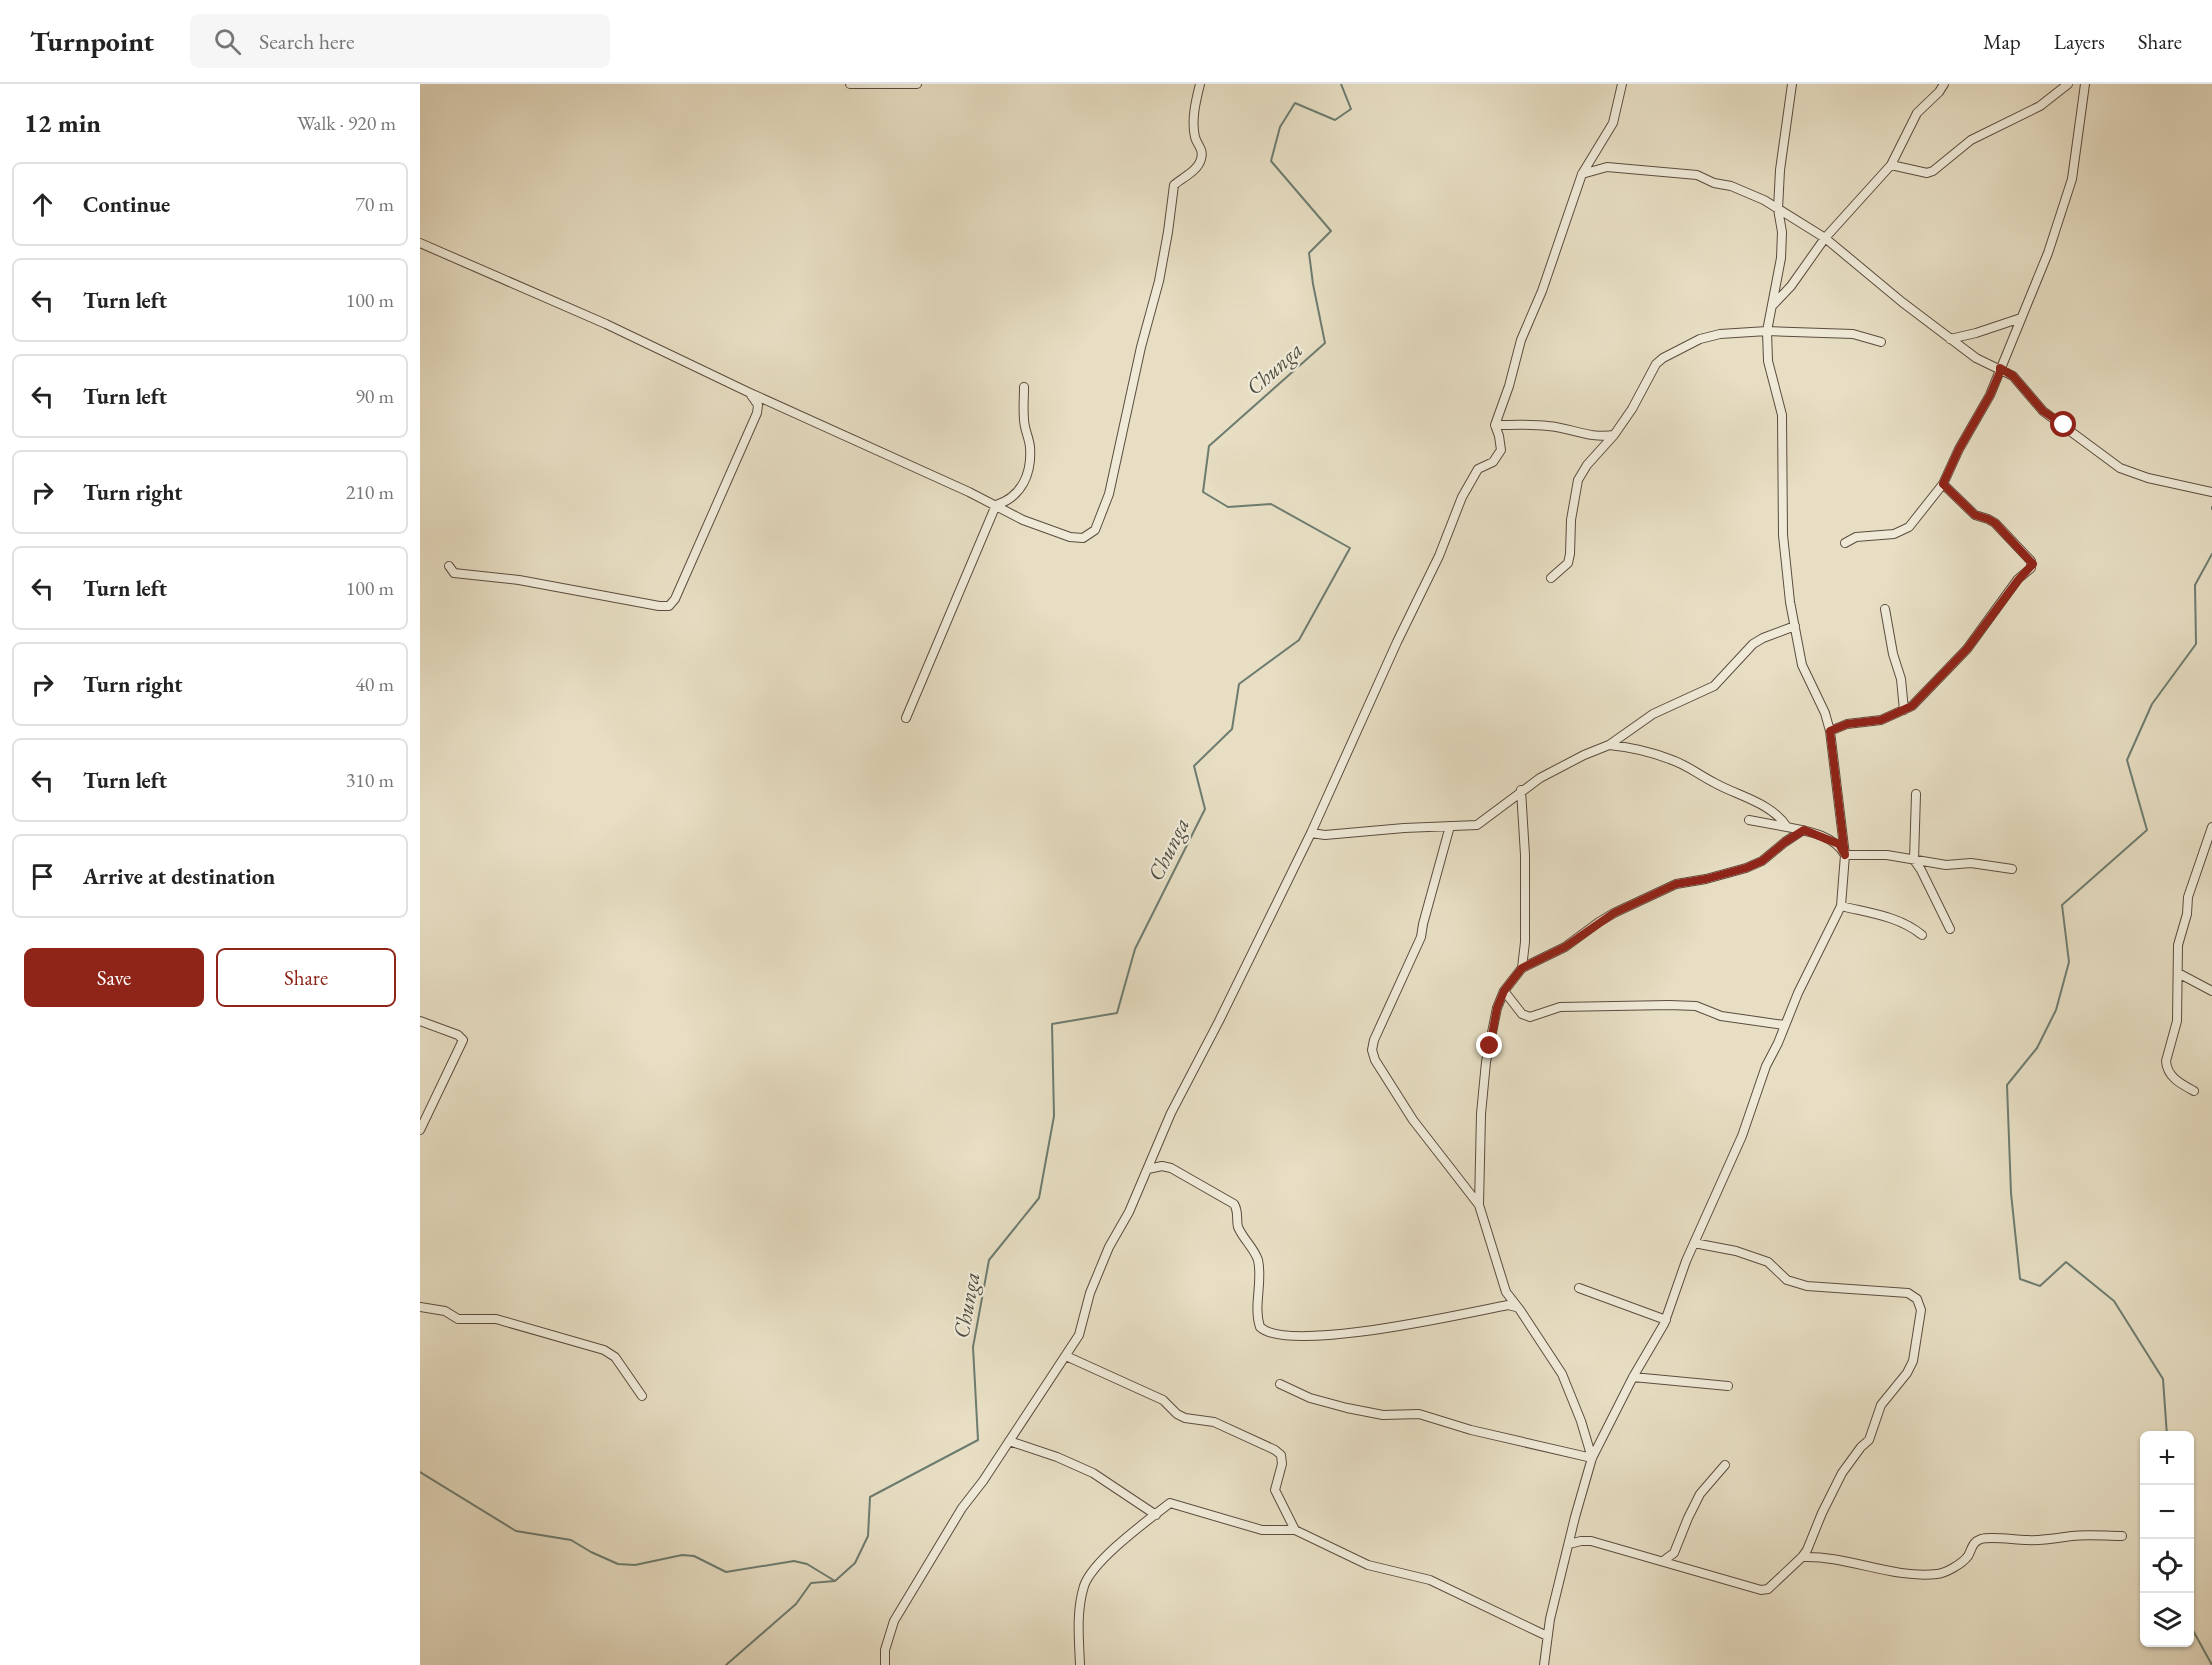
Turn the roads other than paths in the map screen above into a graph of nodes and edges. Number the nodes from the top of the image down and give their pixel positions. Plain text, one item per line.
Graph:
1 (850, 84) edge
2 (916, 84) edge
3 (1200, 84) edge
4 (1622, 84) edge
5 (1792, 84) edge
6 (1944, 84) edge
7 (2068, 84) edge
8 (2085, 84) edge
9 (1891, 165) junction
10 (1582, 174) junction
11 (1778, 209) junction
12 (1825, 238) junction
13 (420, 243) edge
14 (1772, 306) junction
15 (2021, 318) junction
16 (1767, 331) junction
17 (1950, 339) junction
18 (1881, 342) dead end
19 (2000, 368) junction
20 (1024, 387) dead end
21 (748, 392) junction
22 (1495, 425) junction
23 (1614, 435) junction
24 (1943, 484) junction
25 (2210, 492) edge
26 (996, 505) junction
27 (1845, 543) dead end
28 (448, 566) dead end
29 (1551, 578) dead end
30 (1885, 609) dead end
31 (1795, 626) junction
32 (1904, 710) junction
33 (906, 718) dead end
34 (1830, 731) junction
35 (1609, 745) junction
36 (1521, 790) junction
37 (1916, 794) dead end
38 (1749, 820) dead end
39 (1450, 826) junction
40 (1787, 827) junction
41 (2212, 827) edge
42 (1804, 830) junction
43 (1311, 833) junction
44 (1845, 855) junction
45 (1914, 860) junction
46 (2012, 869) dead end
47 (1841, 906) junction
48 (1950, 929) dead end
49 (1922, 934) dead end
50 (1522, 968) junction
51 (2178, 973) junction
52 (1504, 991) junction
53 (2212, 991) edge
54 (420, 1021) edge
55 (1784, 1025) junction
56 (2194, 1091) dead end
57 (420, 1131) edge
58 (1148, 1169) junction
59 (1479, 1205) junction
60 (1694, 1243) junction
61 (1579, 1288) dead end
62 (420, 1307) edge
63 (1516, 1307) junction
64 (1666, 1320) junction
65 (1066, 1356) junction
66 (1633, 1377) junction
67 (1280, 1384) dead end
68 (1728, 1386) dead end
69 (642, 1396) dead end
70 (1009, 1441) junction
71 (1592, 1458) junction
72 (1725, 1464) dead end
73 (1156, 1515) junction
74 (1295, 1530) junction
75 (2122, 1536) dead end
76 (1569, 1544) junction
77 (1802, 1557) junction
78 (1663, 1561) junction
79 (1547, 1636) junction
80 (885, 1665) edge
81 (1080, 1665) edge
82 (1544, 1665) edge

1 - 2 street
3 - 26 street
4 - 10 street
5 - 11 street
6 - 9 street
7 - 9 street
8 - 15 street
9 - 12 street
10 - 11 street
10 - 22 street
11 - 12 street
11 - 14 street
12 - 14 street
12 - 17 street
13 - 21 street
14 - 16 street
15 - 17 street
15 - 19 street
16 - 18 street
16 - 23 street
16 - 31 street
17 - 19 street
19 - 24 street
19 - 25 street
20 - 26 street
21 - 26 street
21 - 28 street
22 - 23 street
22 - 43 street
23 - 29 street
24 - 27 street
24 - 32 street
26 - 33 street
30 - 32 street
31 - 34 street
31 - 35 street
32 - 34 street
34 - 44 street
35 - 36 street
35 - 40 street
36 - 39 street
36 - 50 street
37 - 45 street
38 - 40 street
39 - 43 street
39 - 59 street
40 - 42 street
41 - 51 street
42 - 44 street
42 - 50 street
43 - 58 street
44 - 45 street
44 - 47 street
45 - 46 street
45 - 48 street
47 - 49 street
47 - 55 street
50 - 52 street
51 - 53 street
51 - 56 street
52 - 55 street
52 - 59 street
54 - 57 street
55 - 60 street
58 - 63 street
58 - 65 street
59 - 63 street
60 - 64 street
60 - 77 street
61 - 64 street
62 - 69 street
63 - 71 street
64 - 66 street
65 - 70 street
65 - 74 street
66 - 68 street
66 - 71 street
67 - 71 street
70 - 73 street
70 - 80 street
71 - 76 street
72 - 78 street
73 - 74 street
73 - 81 street
74 - 79 street
75 - 77 street
76 - 78 street
76 - 79 street
77 - 78 street
79 - 82 street

